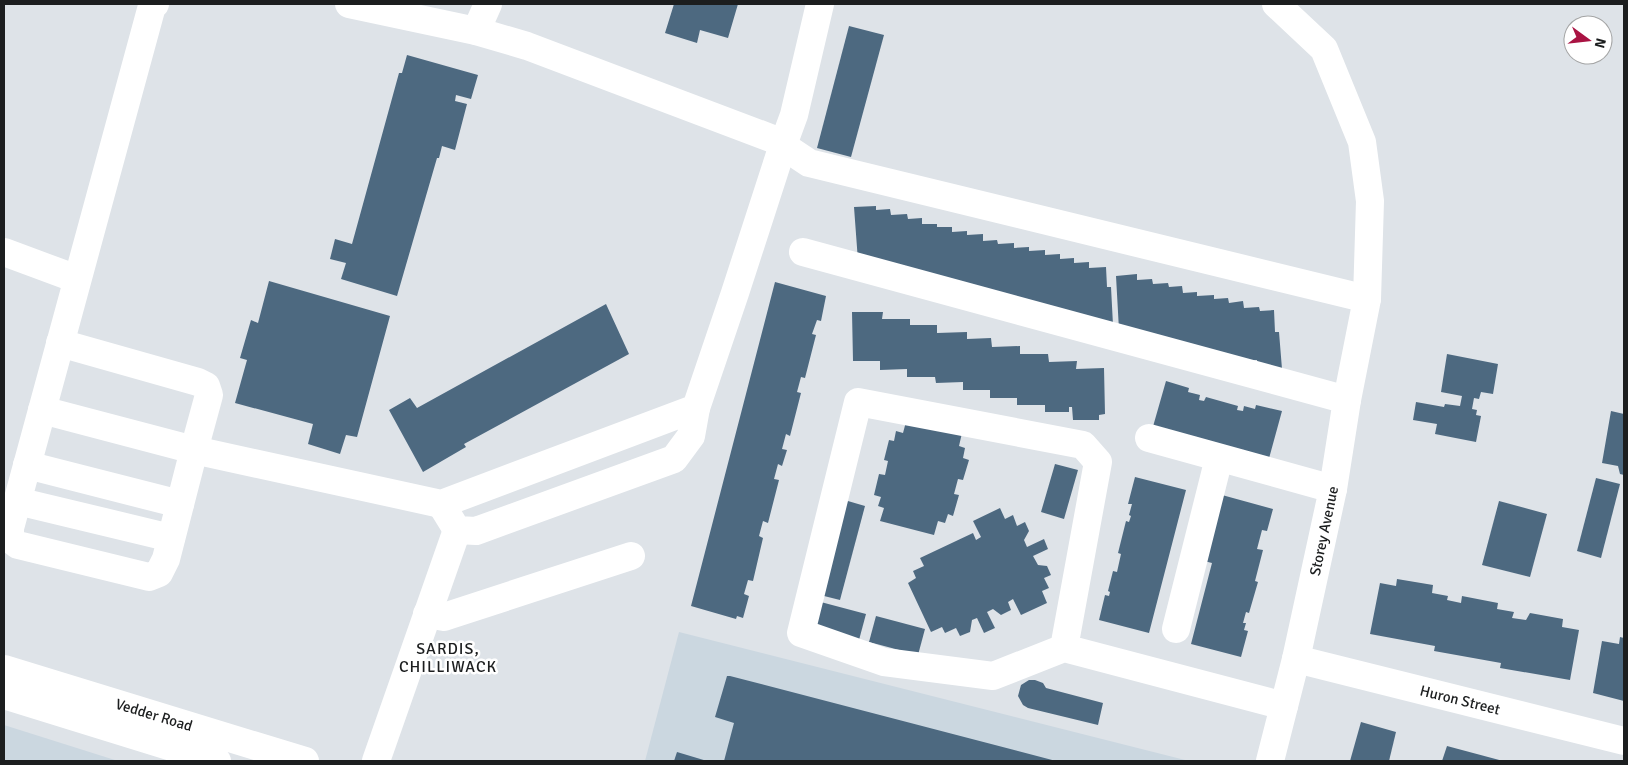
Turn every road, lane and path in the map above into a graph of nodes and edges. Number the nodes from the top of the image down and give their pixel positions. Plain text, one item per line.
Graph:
1 (155, 4) edge
2 (349, 4) edge
3 (488, 4) edge
4 (820, 4) edge
5 (1276, 4) edge
6 (476, 31) junction
7 (782, 145) junction
8 (4, 252) edge
9 (803, 252) dead end
10 (77, 279) junction
11 (1367, 299) junction
12 (60, 343) junction
13 (1347, 400) junction
14 (696, 408) junction
15 (42, 410) junction
16 (1149, 438) dead end
17 (194, 450) junction
18 (1220, 458) junction
19 (27, 465) junction
20 (1333, 489) junction
21 (17, 501) junction
22 (180, 504) junction
23 (441, 504) junction
24 (457, 530) junction
25 (171, 538) junction
26 (632, 556) dead end
27 (427, 614) junction
28 (1176, 629) dead end
29 (1064, 648) junction
30 (1296, 659) junction
31 (4, 669) edge
32 (4, 695) edge
33 (1284, 706) junction
34 (1624, 741) edge
35 (217, 761) edge
36 (304, 761) edge
37 (376, 761) edge
38 (1270, 761) edge

1 - 10 street
2 - 6 street
3 - 6 street
4 - 7 street
5 - 11 street, Storey Avenue
6 - 7 street
7 - 11 street
7 - 14 street
8 - 10 street
9 - 13 street
10 - 12 street
11 - 13 street, Storey Avenue
12 - 15 street
12 - 17 street
13 - 20 street, Storey Avenue
14 - 23 street
14 - 24 street
15 - 17 street
15 - 19 street
16 - 18 street
17 - 22 street
17 - 23 street
18 - 20 street
18 - 28 street
19 - 21 street
19 - 22 street
20 - 30 street, Storey Avenue
21 - 25 street
21 - 25 street
22 - 25 street
23 - 24 street
24 - 27 street
26 - 27 street
27 - 37 street
29 - 29 street
29 - 33 street
30 - 33 street, Storey Avenue
30 - 34 street, Huron Street
31 - 36 street, Vedder Road
32 - 35 street, Vedder Road
33 - 38 street, Storey Avenue

